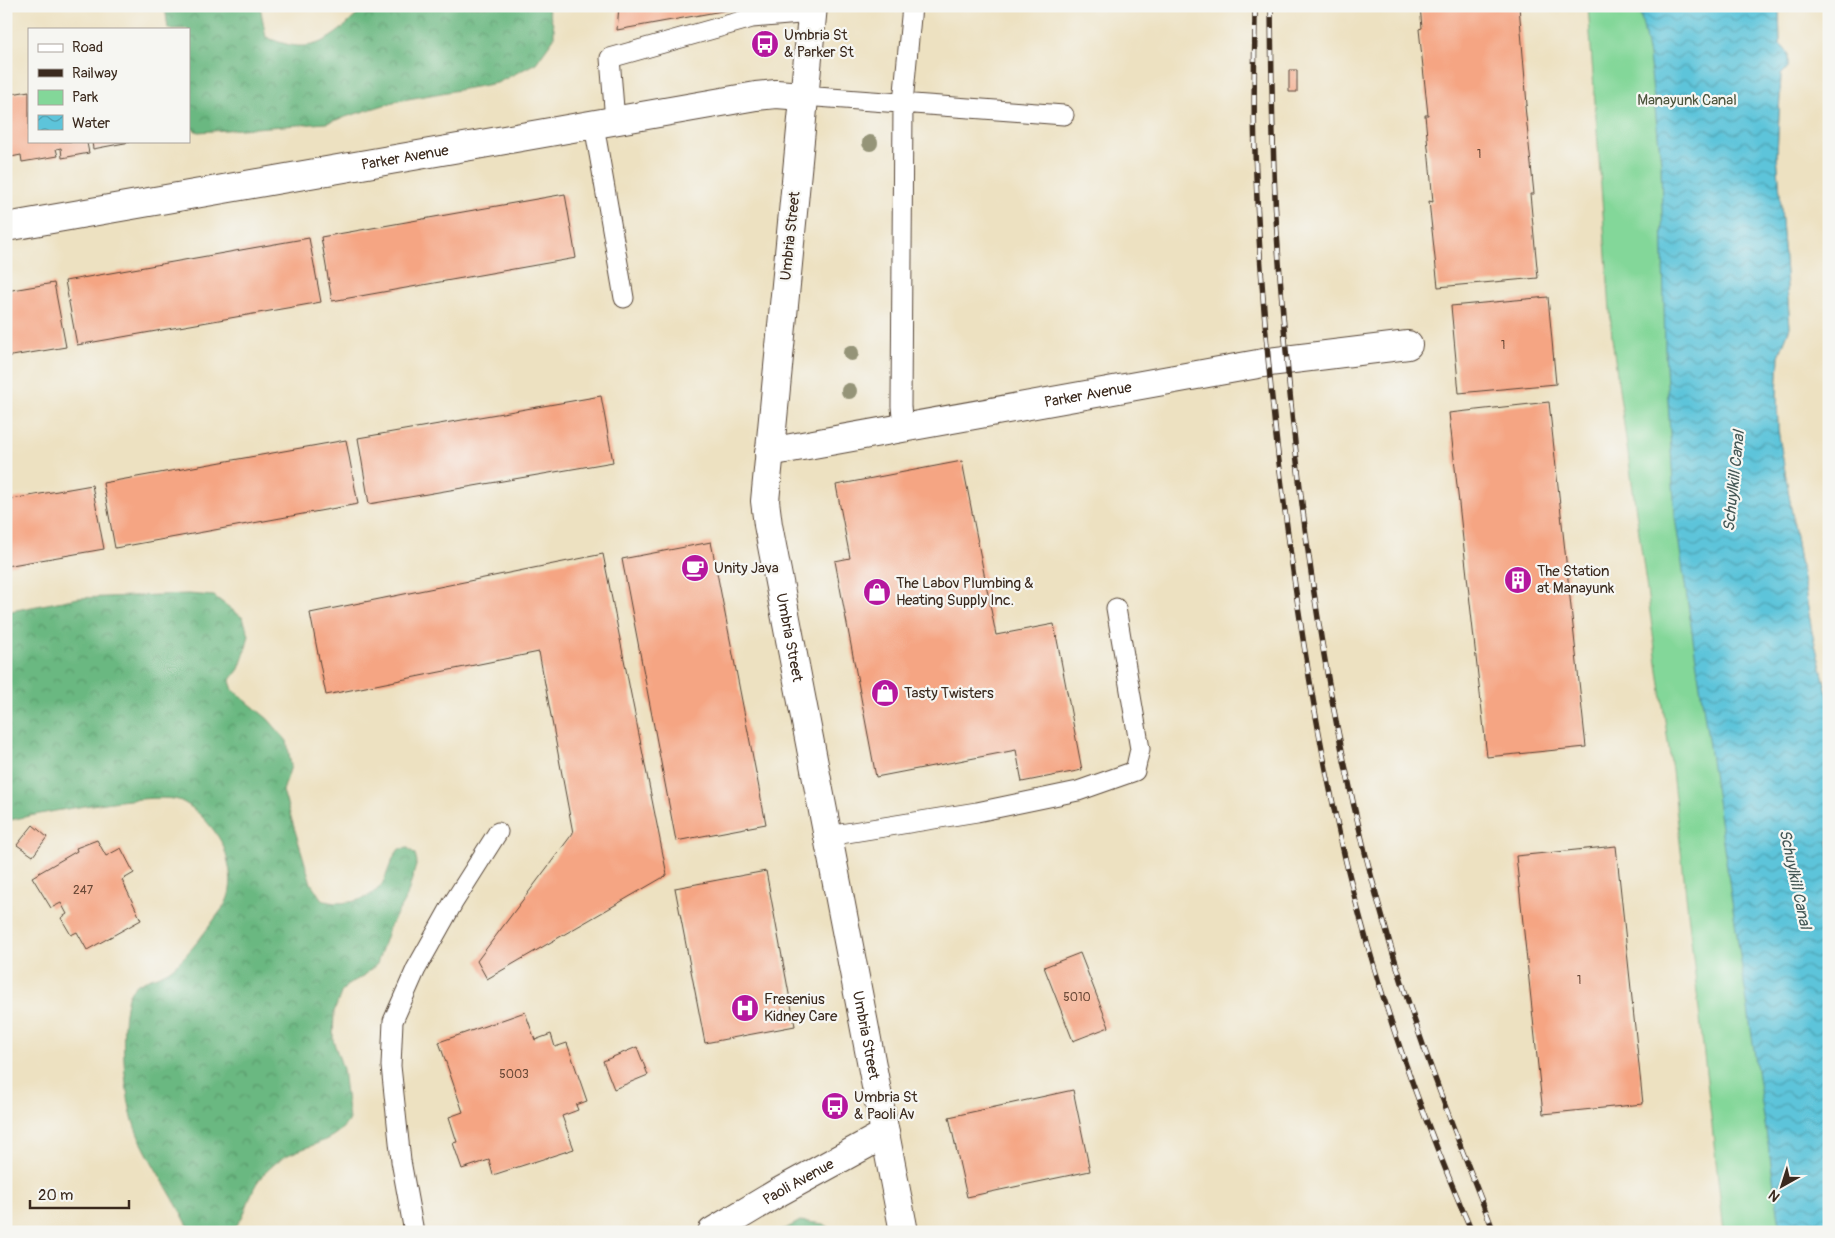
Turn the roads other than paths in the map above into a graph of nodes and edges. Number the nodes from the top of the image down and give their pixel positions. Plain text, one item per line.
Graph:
1 (912, 6) edge
2 (813, 10) edge
3 (803, 96) junction
4 (903, 102) junction
5 (1064, 115) dead end
6 (604, 123) junction
7 (6, 227) edge
8 (624, 298) dead end
9 (1408, 345) dead end
10 (903, 428) junction
11 (769, 452) junction
12 (1116, 608) dead end
13 (498, 832) dead end
14 (828, 836) junction
15 (886, 1134) junction
16 (414, 1232) edge
17 (712, 1232) edge
18 (904, 1232) edge

1 - 4 lane
2 - 3 street, Umbria Street
2 - 6 lane
3 - 4 lane
3 - 6 street, Parker Avenue
3 - 11 street, Umbria Street
4 - 5 lane
4 - 10 lane
6 - 7 street, Parker Avenue
6 - 8 lane
9 - 10 street, Parker Avenue
10 - 11 street, Parker Avenue
11 - 14 street, Umbria Street
12 - 14 lane
13 - 16 lane
14 - 15 street, Umbria Street
15 - 17 street, Paoli Avenue
15 - 18 street, Umbria Street

